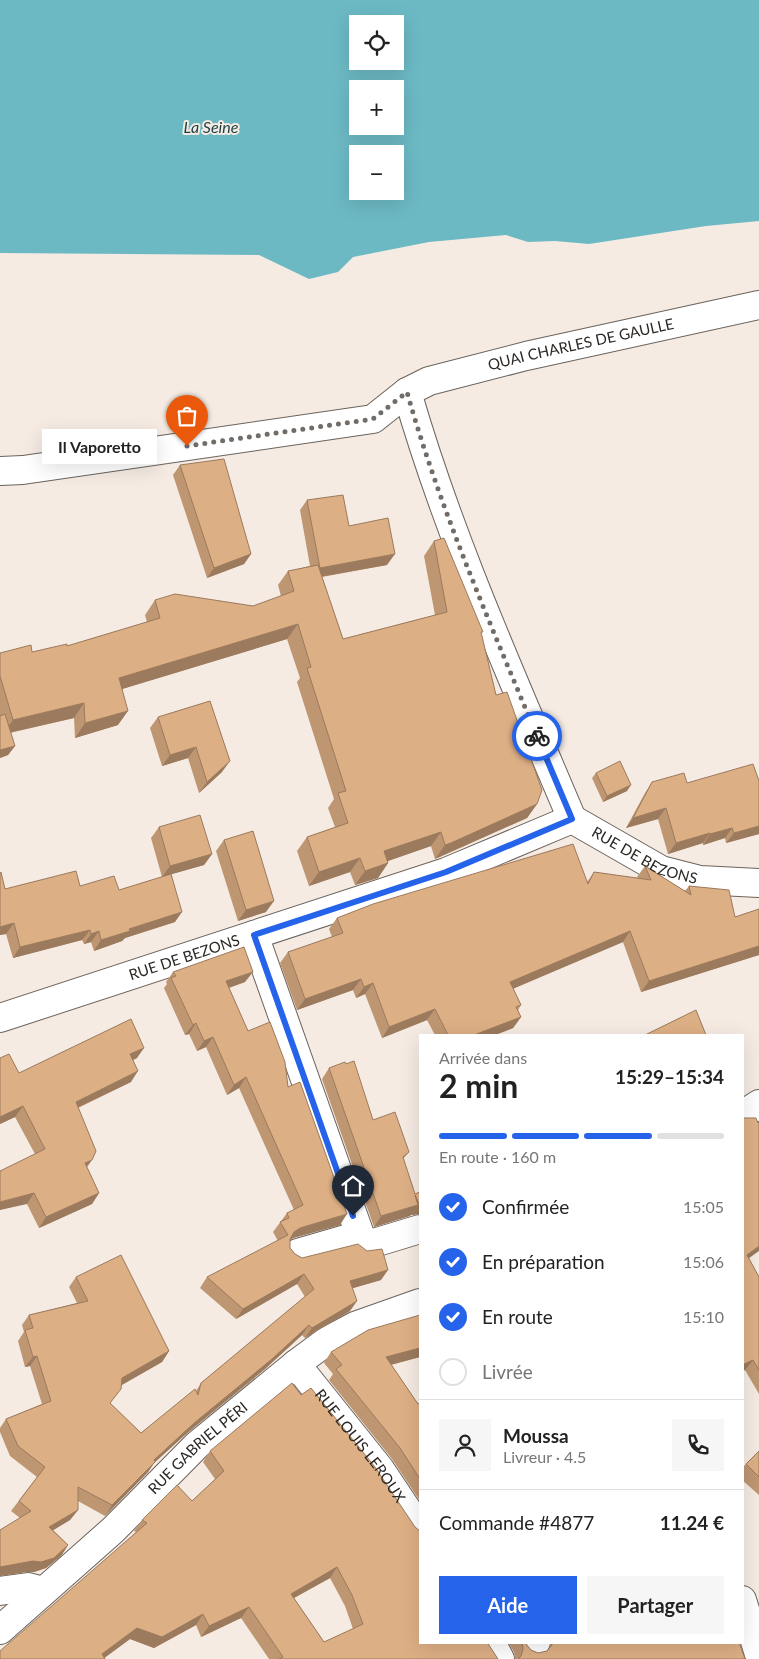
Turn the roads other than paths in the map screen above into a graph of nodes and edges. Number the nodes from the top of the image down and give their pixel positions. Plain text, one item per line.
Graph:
1 (759, 305) edge
2 (407, 392) junction
3 (0, 471) edge
4 (572, 819) junction
5 (759, 883) edge
6 (254, 935) junction
7 (0, 1018) edge
8 (759, 1104) edge
9 (744, 1114) edge
10 (419, 1229) edge
11 (360, 1235) junction
12 (298, 1253) edge
13 (419, 1303) edge
14 (296, 1364) junction
15 (419, 1527) edge
16 (0, 1591) edge
17 (43, 1592) junction
18 (744, 1606) edge
19 (0, 1630) edge
20 (492, 1644) edge
21 (759, 1654) edge
22 (500, 1659) edge

1 - 2 street, QUAI CHARLES DE GAULLE
2 - 3 street, QUAI CHARLES DE GAULLE
2 - 4 street
4 - 5 street, RUE DE BEZONS
4 - 6 street, RUE DE BEZONS
6 - 7 street, RUE DE BEZONS
6 - 11 street
8 - 9 street
10 - 11 street
11 - 12 street
13 - 14 street, RUE GABRIEL PÉRI
14 - 15 street, RUE LOUIS LEROUX
14 - 17 street, RUE GABRIEL PÉRI
16 - 17 street
17 - 19 street, RUE GABRIEL PÉRI
18 - 21 street
20 - 22 street

